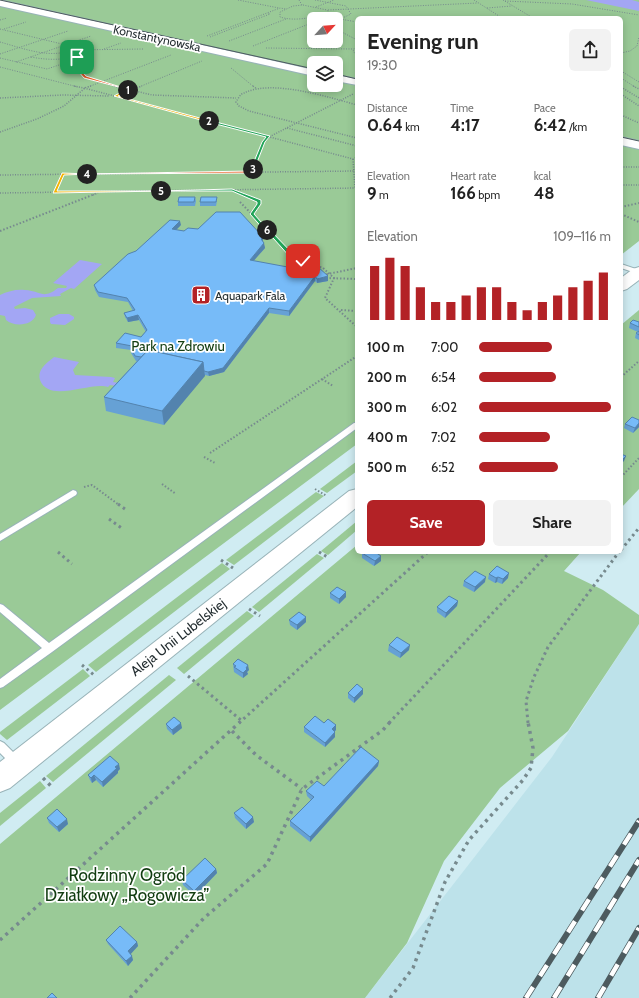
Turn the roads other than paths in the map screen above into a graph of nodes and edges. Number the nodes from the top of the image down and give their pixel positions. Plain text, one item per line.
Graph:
1 (0, 3) edge
2 (307, 71) edge
3 (343, 79) edge
4 (355, 82) edge
5 (623, 141) edge
6 (639, 145) edge
7 (623, 267) edge
8 (639, 272) edge
9 (623, 284) edge
10 (355, 427) edge
11 (73, 493) road end
12 (355, 498) edge
13 (0, 538) edge
14 (0, 607) edge
15 (48, 648) junction
16 (0, 684) edge
17 (0, 746) edge
18 (9, 772) edge

1 - 2 main road, Konstantynowska
3 - 4 main road
5 - 6 main road
7 - 8 lane
8 - 9 main road
10 - 15 lane
11 - 13 lane
12 - 18 main road, Aleja Unii Lubelskiej
14 - 15 lane
15 - 16 lane
17 - 18 lane

